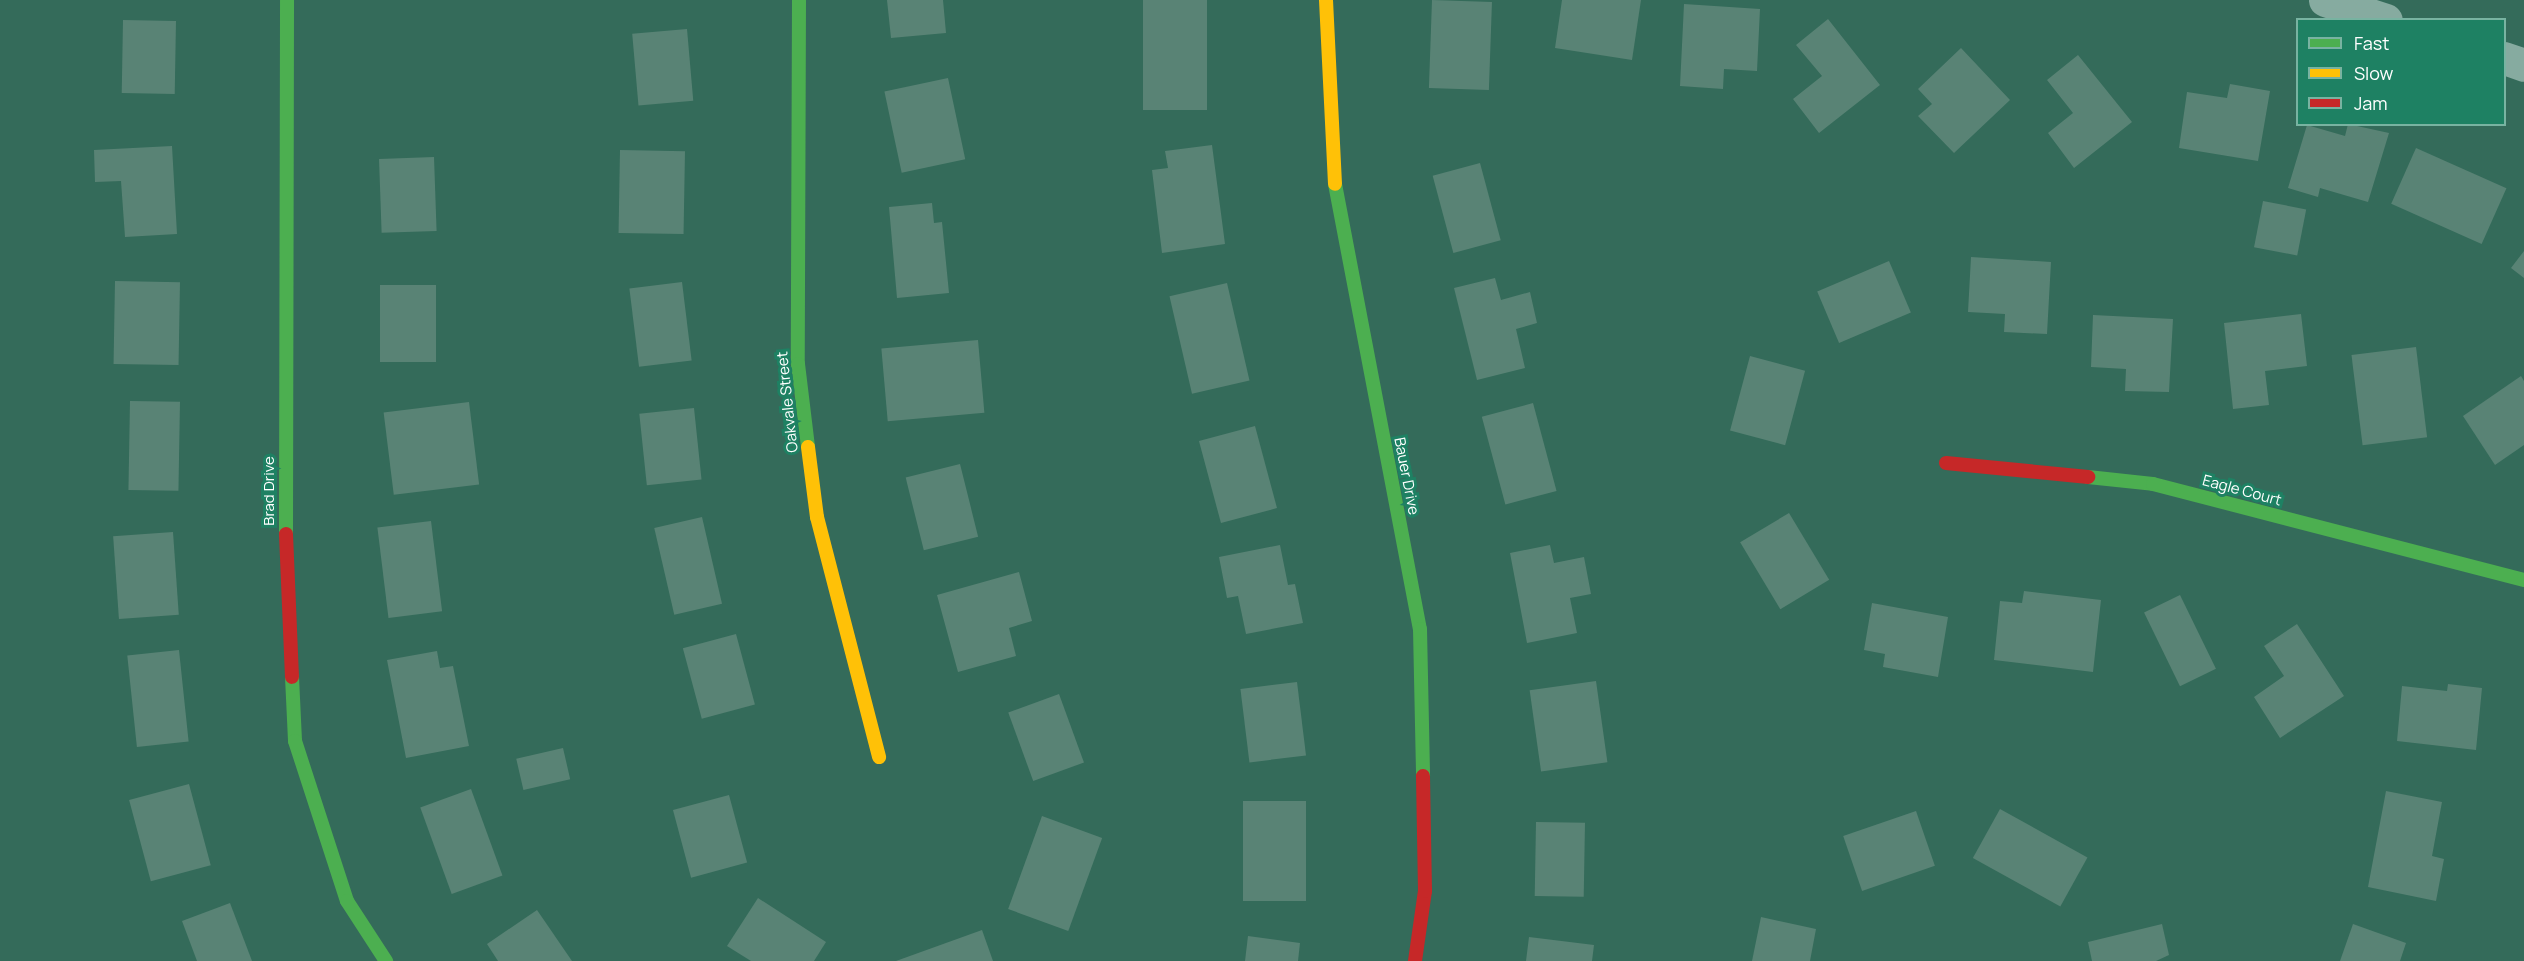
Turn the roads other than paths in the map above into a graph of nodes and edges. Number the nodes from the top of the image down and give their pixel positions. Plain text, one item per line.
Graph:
1 (287, 0) edge
2 (798, 0) edge
3 (1326, 0) edge
4 (2325, 0) edge
5 (2380, 18) edge
6 (2506, 58) edge
7 (2524, 65) edge
8 (1946, 463) dead end
9 (2524, 580) edge
10 (879, 757) dead end
11 (386, 961) edge
12 (1414, 961) edge

1 - 11 street, Brad Drive
2 - 10 street, Oakvale Street
3 - 12 street, Bauer Drive
4 - 5 street
6 - 7 street
8 - 9 street, Eagle Court

